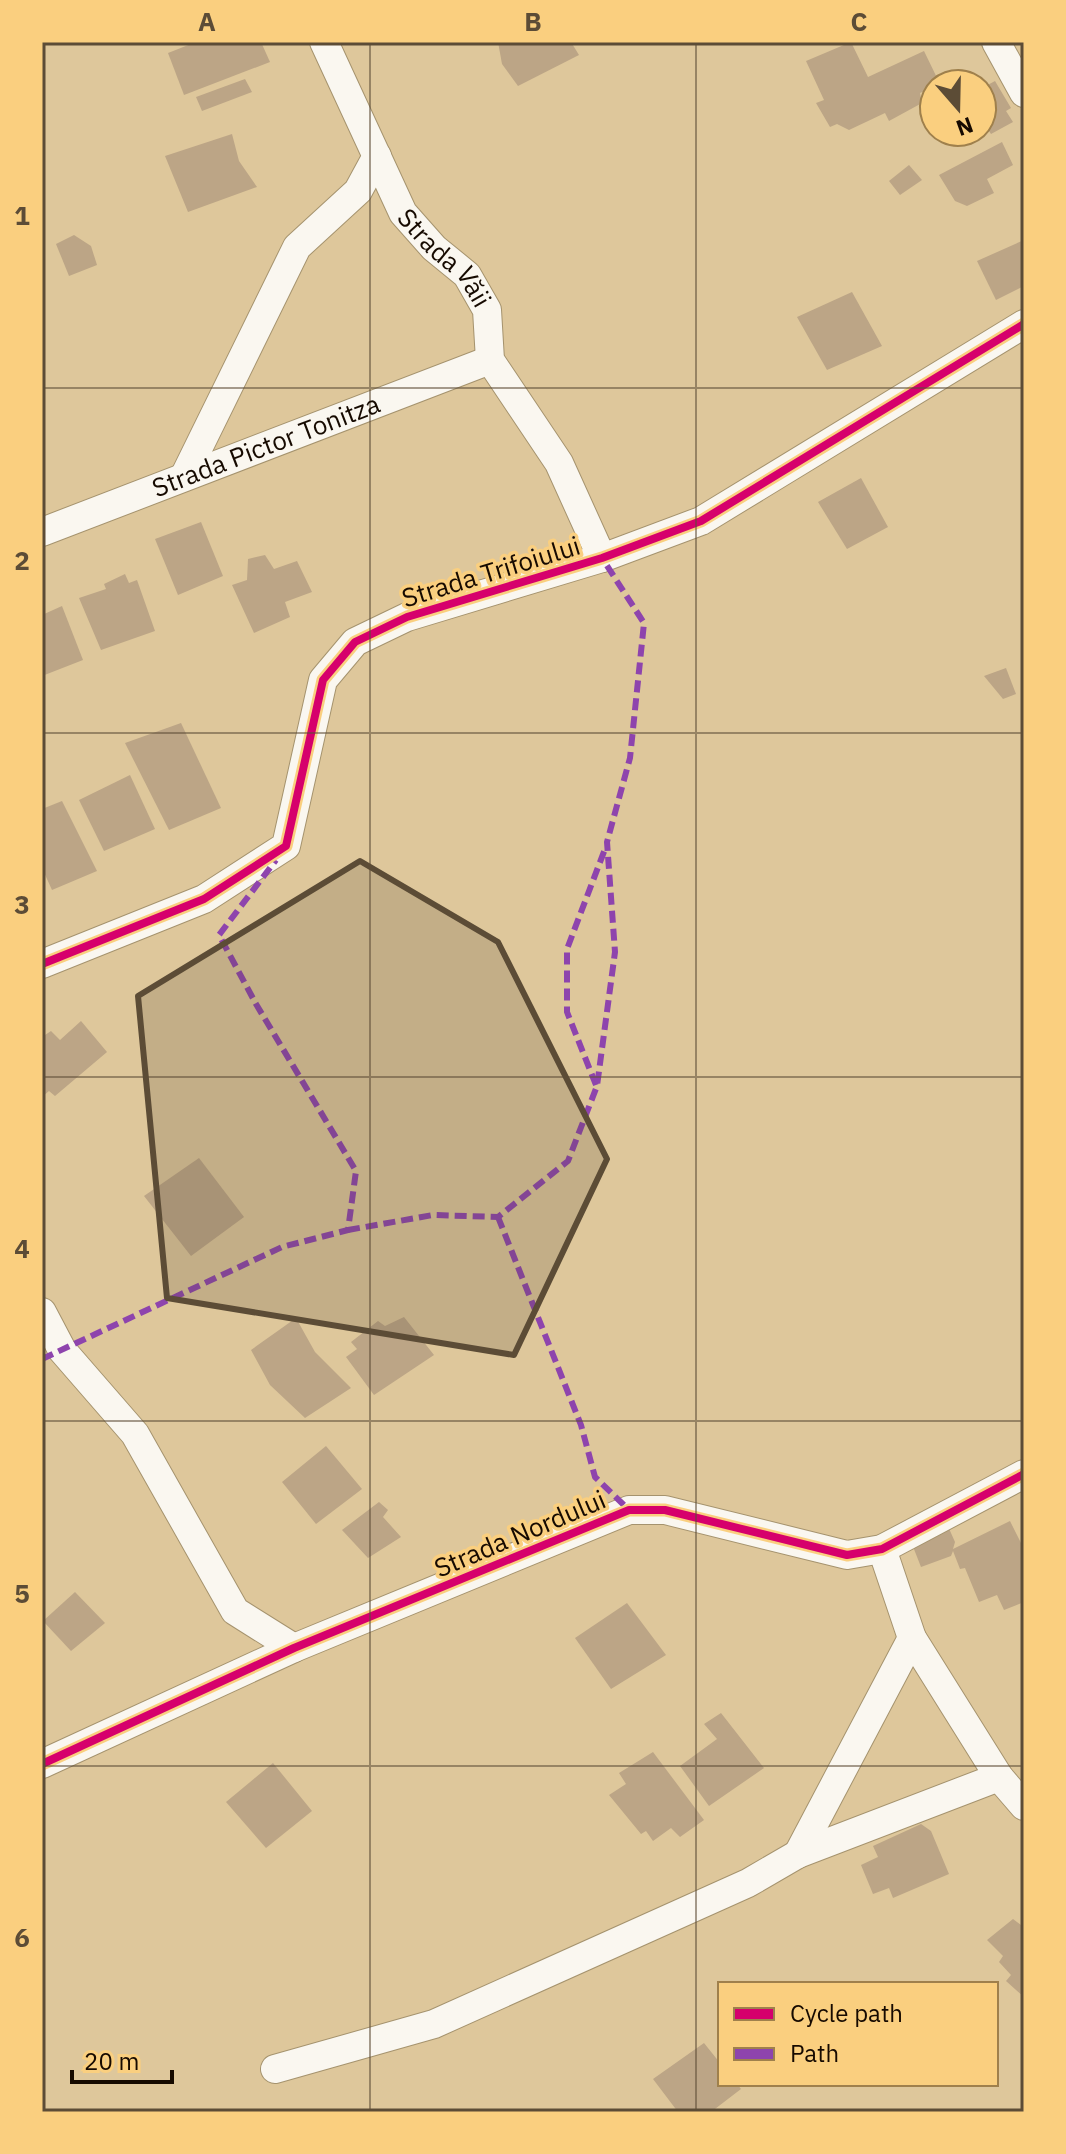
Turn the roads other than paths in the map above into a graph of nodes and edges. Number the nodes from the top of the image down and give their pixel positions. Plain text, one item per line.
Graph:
1 (324, 42) edge
2 (996, 42) edge
3 (1024, 93) edge
4 (377, 156) junction
5 (1024, 324) edge
6 (490, 360) junction
7 (185, 475) junction
8 (42, 532) edge
9 (602, 558) junction
10 (42, 964) edge
11 (42, 1312) edge
12 (1024, 1474) edge
13 (882, 1549) junction
14 (912, 1638) junction
15 (294, 1648) junction
16 (42, 1764) edge
17 (999, 1777) junction
18 (1024, 1806) edge
19 (798, 1854) junction
20 (275, 2069) dead end

1 - 4 street, Strada Văii
2 - 3 street
4 - 6 street, Strada Văii
4 - 7 street
5 - 9 street, Strada Trifoiului
6 - 7 street, Strada Pictor Tonitza
6 - 9 street
7 - 8 street, Strada Pictor Tonitza
9 - 10 street, Strada Trifoiului
11 - 15 street
12 - 13 street, Strada Nordului
13 - 14 street
13 - 15 street, Strada Nordului
14 - 17 street
14 - 19 street
15 - 16 street, Strada Nordului
17 - 18 street
17 - 19 street
19 - 20 street

